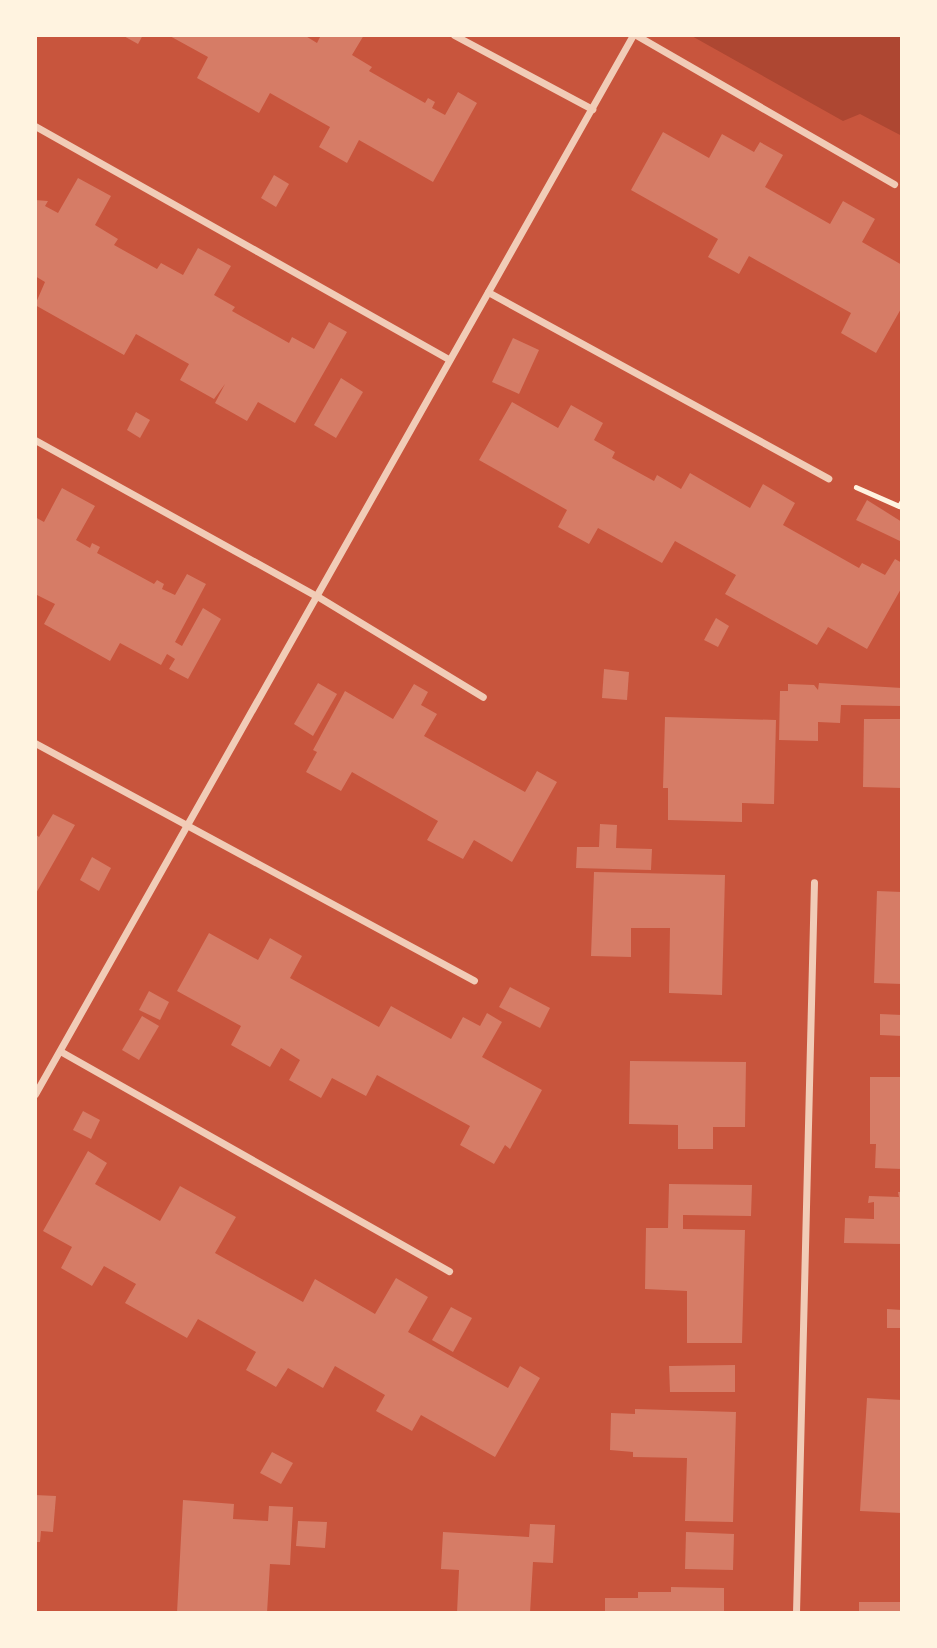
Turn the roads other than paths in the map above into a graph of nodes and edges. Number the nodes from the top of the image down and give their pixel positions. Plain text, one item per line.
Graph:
1 (454, 35) edge
2 (635, 35) edge
3 (592, 109) junction
4 (35, 126) edge
5 (894, 184) dead end
6 (488, 292) junction
7 (448, 359) junction
8 (35, 440) edge
9 (828, 478) road end
10 (317, 596) junction
11 (483, 697) dead end
12 (35, 743) edge
13 (186, 827) junction
14 (814, 882) dead end
15 (474, 981) dead end
16 (60, 1051) junction
17 (35, 1073) edge
18 (44, 1079) junction
19 (35, 1094) edge
20 (449, 1271) dead end
21 (796, 1613) edge

1 - 3 street
2 - 3 street
2 - 5 street
3 - 6 street
4 - 7 street
6 - 7 street
6 - 9 street
7 - 10 street
8 - 10 street
10 - 11 street
10 - 13 street
12 - 13 street
13 - 15 street
13 - 16 street
14 - 21 street
16 - 18 street
16 - 20 street
17 - 18 street
18 - 19 street

